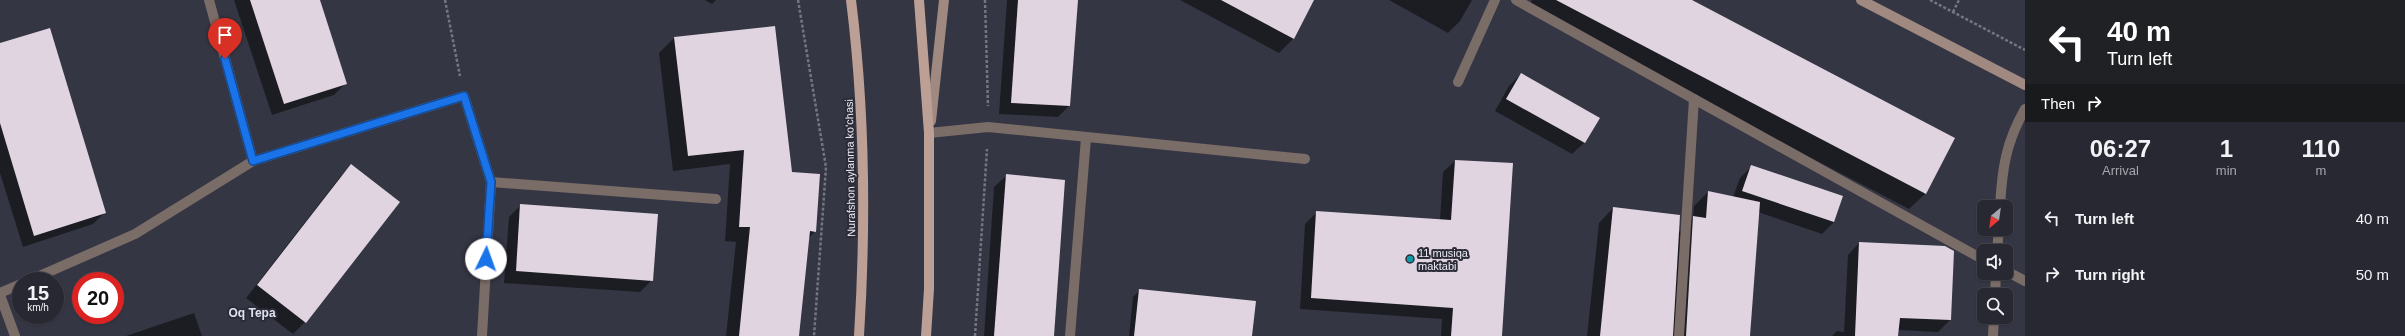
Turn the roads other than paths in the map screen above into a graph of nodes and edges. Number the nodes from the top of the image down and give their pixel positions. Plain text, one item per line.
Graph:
1 (209, 0) edge
2 (851, 0) edge
3 (919, 0) edge
4 (944, 0) edge
5 (1495, 0) edge
6 (1516, 0) edge
7 (1861, 0) edge
8 (1458, 82) dead end
9 (2025, 85) edge
10 (1694, 98) junction
11 (2025, 109) edge
12 (929, 133) junction
13 (1086, 138) junction
14 (1305, 160) dead end
15 (253, 161) junction
16 (491, 182) junction
17 (716, 199) dead end
18 (2000, 200) edge
19 (1977, 256) edge
20 (48, 272) edge
21 (2013, 275) edge
22 (2025, 281) edge
23 (12, 288) edge
24 (0, 294) edge
25 (1994, 324) edge
26 (15, 336) edge
27 (482, 336) edge
28 (859, 336) edge
29 (926, 336) edge
30 (1070, 336) edge
31 (1679, 336) edge
32 (1993, 336) edge

1 - 15 street
2 - 28 main road, Nurafshon aylanma ko'chasi
3 - 12 main road
4 - 12 street
5 - 8 street
6 - 10 street
7 - 9 street
10 - 19 street
10 - 31 street
11 - 18 street
12 - 13 street
12 - 29 main road
13 - 14 street
13 - 30 street
15 - 16 street
15 - 20 street
16 - 17 street
16 - 27 street
21 - 22 street
23 - 24 street
24 - 26 street
25 - 32 street

